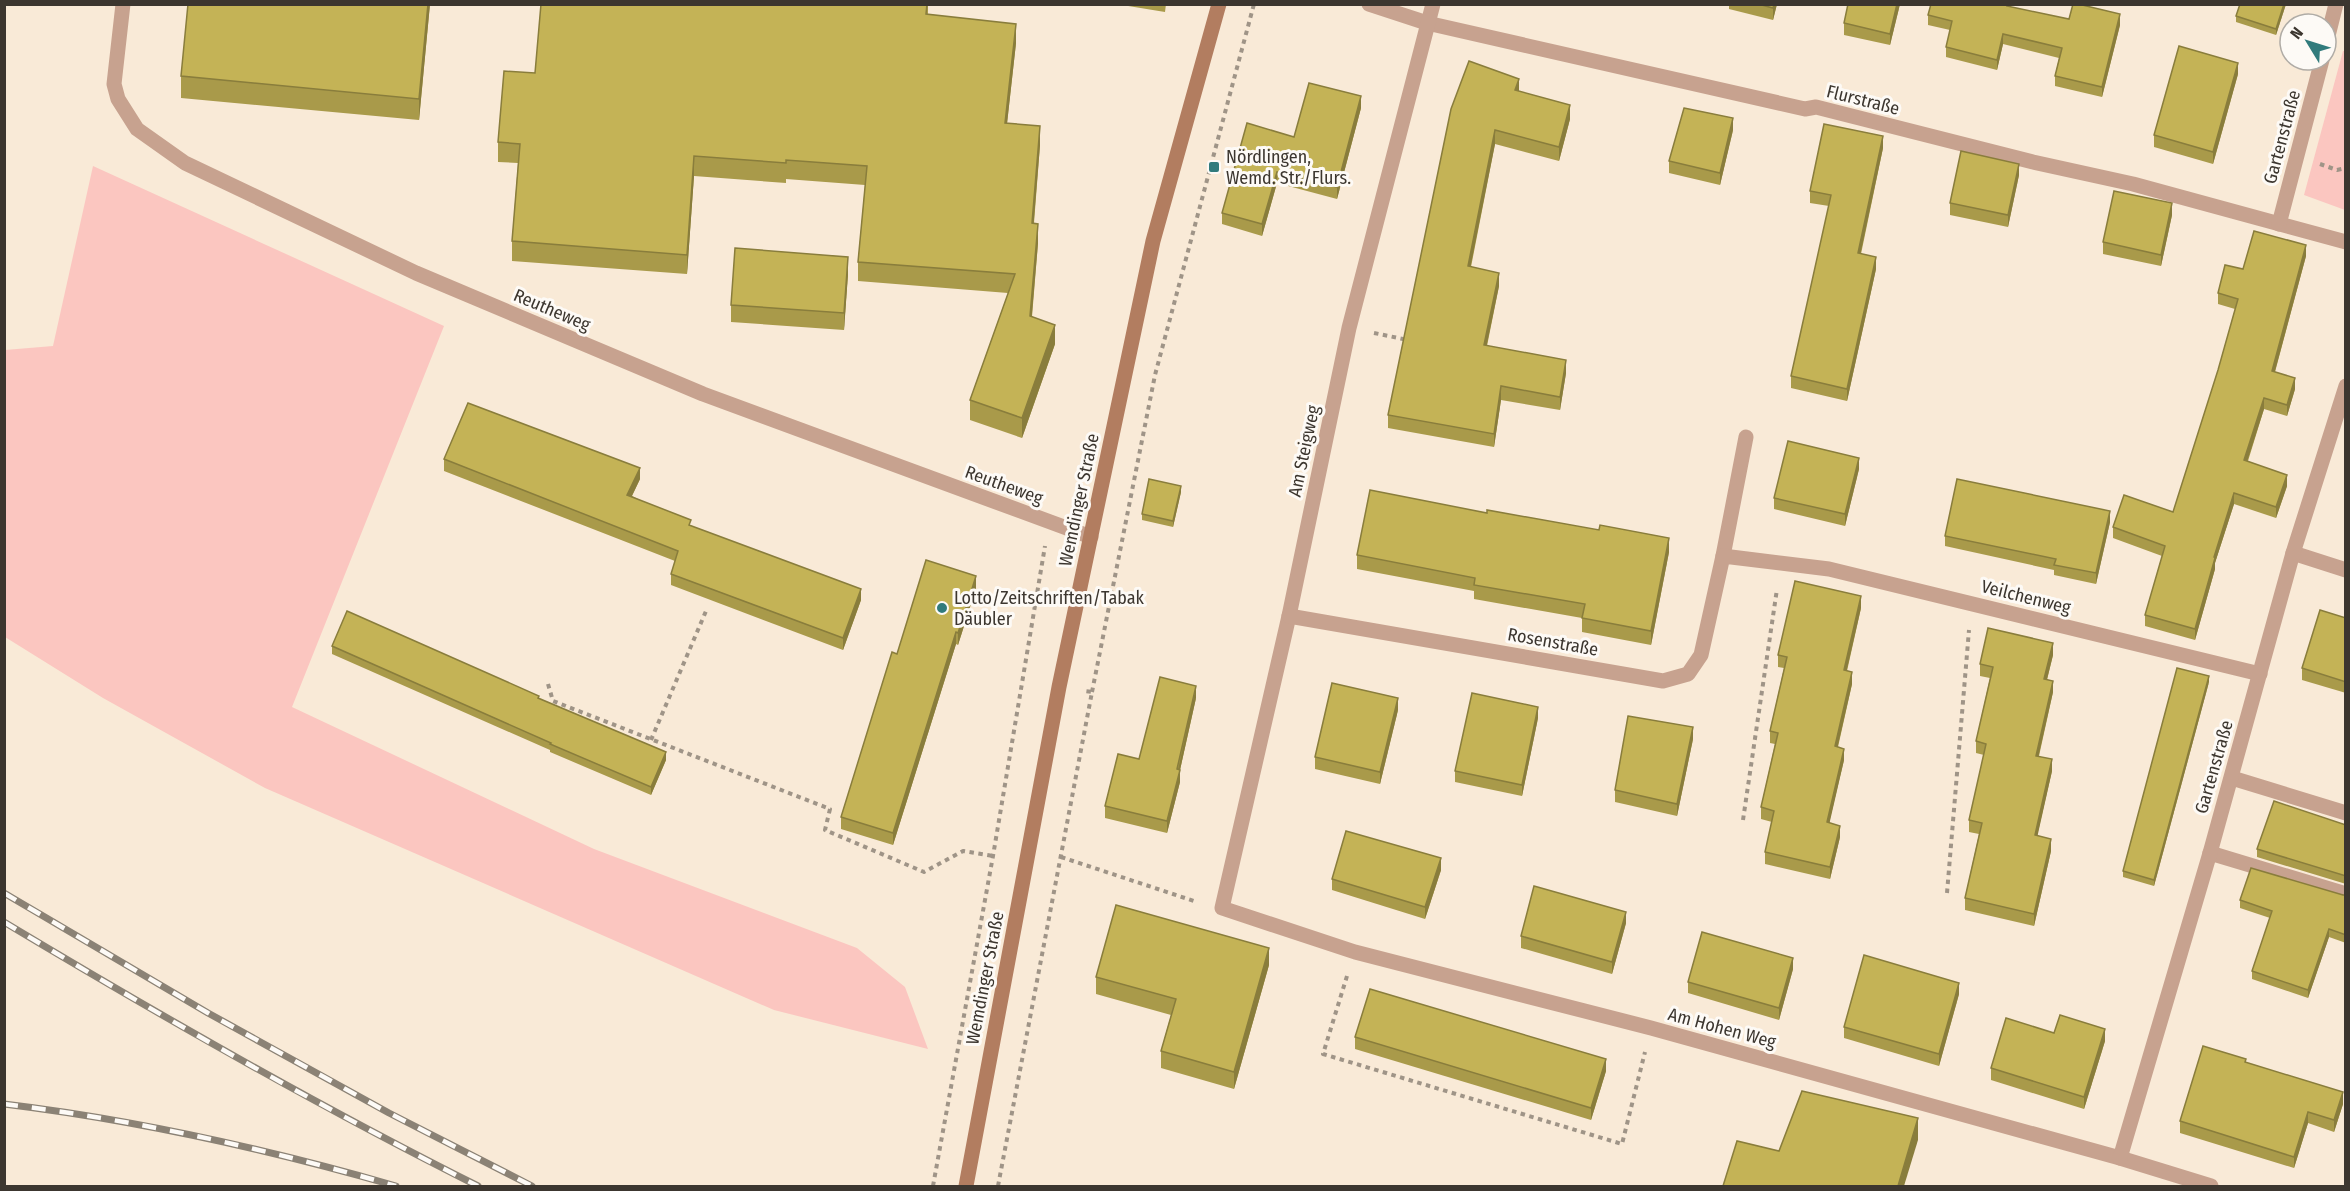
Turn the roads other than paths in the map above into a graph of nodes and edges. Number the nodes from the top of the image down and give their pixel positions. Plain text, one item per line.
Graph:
1 (123, 4) edge
2 (1219, 4) edge
3 (1369, 4) edge
4 (1433, 4) edge
5 (1427, 23) junction
6 (2319, 72) edge
7 (2279, 224) junction
8 (2346, 242) edge
9 (2346, 386) edge
10 (1746, 438) dead end
11 (1091, 537) junction
12 (2293, 553) junction
13 (1723, 556) junction
14 (2346, 570) edge
15 (1289, 616) junction
16 (2260, 674) junction
17 (2232, 778) junction
18 (2346, 813) edge
19 (2210, 852) junction
20 (2346, 894) edge
21 (1222, 908) joint
22 (2120, 1158) junction
23 (966, 1186) edge
24 (2211, 1186) edge

1 - 11 street, Reutheweg
2 - 11 main road, Wemdinger Straße
3 - 5 street, Flurstraße
4 - 5 street, Am Steigweg
5 - 7 street, Flurstraße
5 - 15 street, Am Steigweg
6 - 7 street, Gartenstraße
7 - 8 street, Flurstraße
9 - 12 street, Gartenstraße
10 - 13 street, Rosenstraße
11 - 23 main road, Wemdinger Straße
12 - 14 street
12 - 16 street, Gartenstraße
13 - 15 street, Rosenstraße
13 - 16 street, Veilchenweg
15 - 21 street, Am Steigweg
16 - 17 street, Gartenstraße
17 - 18 street
17 - 19 street, Gartenstraße
19 - 20 street
19 - 22 street, Gartenstraße
21 - 22 street, Am Hohen Weg
22 - 24 street, Am Hohen Weg

